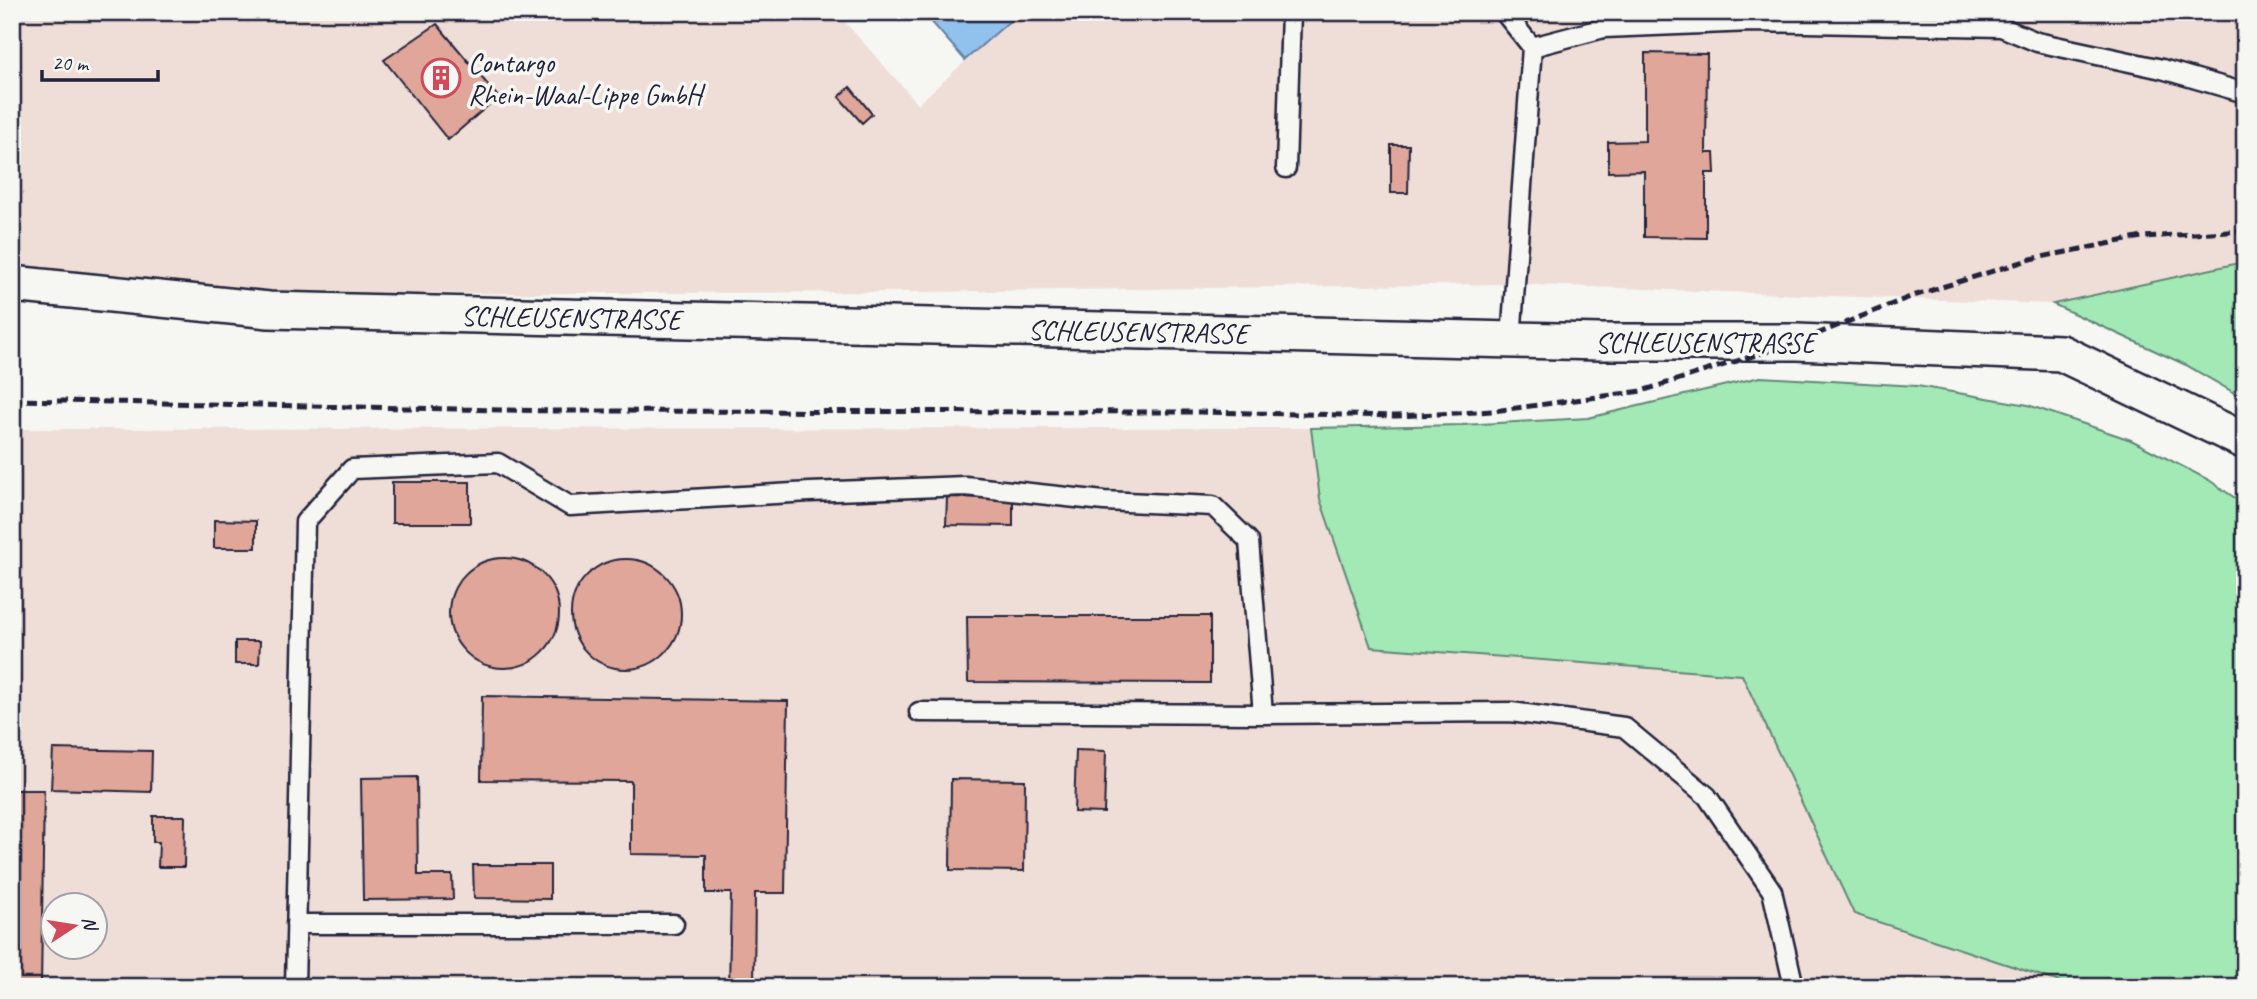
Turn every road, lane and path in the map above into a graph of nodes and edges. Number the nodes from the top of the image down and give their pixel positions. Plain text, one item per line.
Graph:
1 (1291, 12) edge
2 (1504, 12) edge
3 (1532, 47) junction
4 (2245, 93) edge
5 (1286, 169) dead end
6 (12, 284) edge
7 (1511, 340) junction
8 (2245, 441) edge
9 (919, 712) dead end
10 (1263, 714) junction
11 (296, 924) junction
12 (674, 924) dead end
13 (295, 987) edge
14 (1794, 987) edge

1 - 5 lane
2 - 3 lane
3 - 4 lane
3 - 7 lane
6 - 7 street, SCHLEUSENSTRASSE
7 - 8 street, SCHLEUSENSTRASSE
9 - 10 lane
10 - 11 lane
10 - 14 lane
11 - 12 lane
11 - 13 lane

